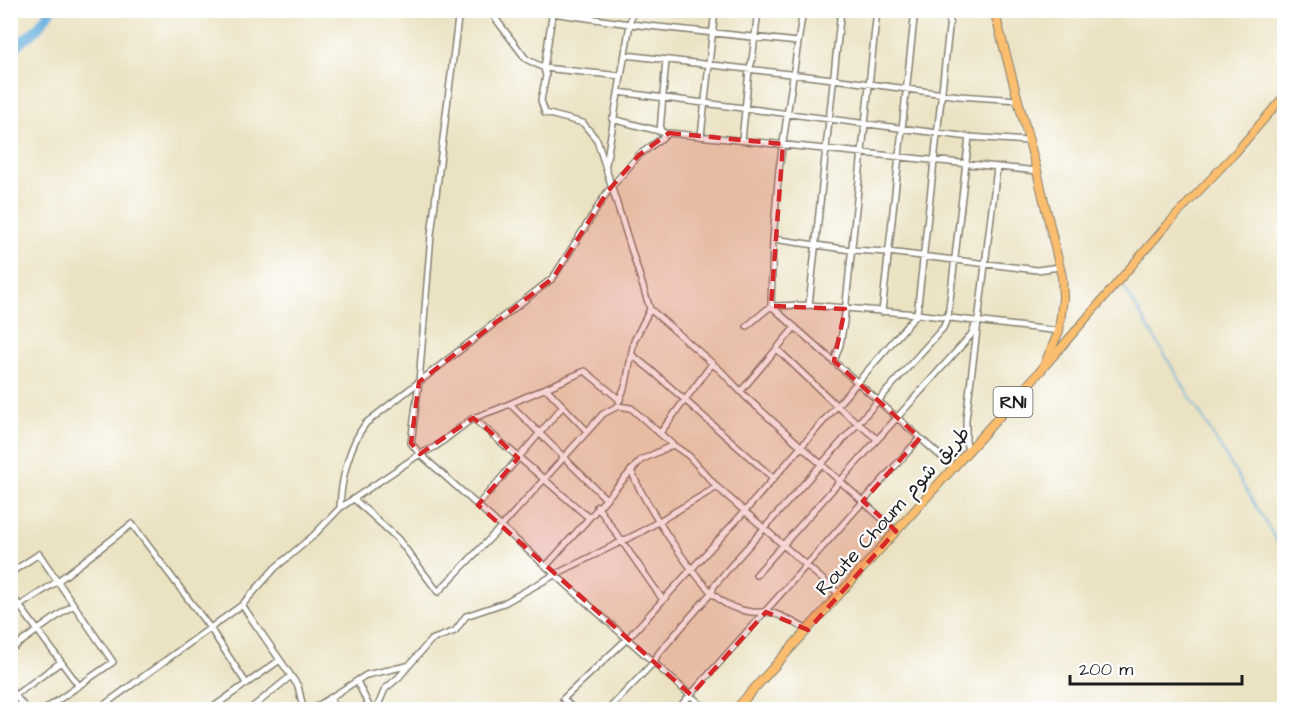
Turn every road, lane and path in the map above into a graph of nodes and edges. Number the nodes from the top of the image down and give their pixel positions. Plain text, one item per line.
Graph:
1 (459, 10) edge
2 (489, 10) edge
3 (632, 10) edge
4 (716, 10) edge
5 (758, 10) edge
6 (803, 10) edge
7 (841, 10) edge
8 (878, 10) edge
9 (915, 10) edge
10 (951, 10) edge
11 (994, 10) edge
12 (553, 12) edge
13 (630, 24) junction
14 (713, 33) junction
15 (755, 38) junction
16 (798, 42) junction
17 (625, 56) junction
18 (666, 60) junction
19 (710, 66) junction
20 (544, 68) junction
21 (749, 70) junction
22 (793, 74) junction
23 (621, 76) junction
24 (833, 79) junction
25 (869, 85) junction
26 (906, 90) junction
27 (618, 92) junction
28 (942, 93) junction
29 (1284, 96) edge
30 (663, 98) junction
31 (1018, 100) junction
32 (705, 104) junction
33 (745, 109) junction
34 (787, 115) junction
35 (612, 119) junction
36 (829, 121) junction
37 (865, 125) junction
38 (902, 129) junction
39 (660, 131) junction
40 (669, 133) junction
41 (938, 133) junction
42 (701, 136) junction
43 (969, 137) junction
44 (742, 140) junction
45 (1029, 141) junction
46 (783, 144) junction
47 (826, 149) junction
48 (862, 152) junction
49 (900, 156) junction
50 (935, 160) junction
51 (967, 163) junction
52 (606, 165) junction
53 (997, 168) junction
54 (1037, 171) junction
55 (613, 186) junction
56 (773, 239) junction
57 (815, 245) junction
58 (851, 250) junction
59 (888, 252) junction
60 (924, 256) junction
61 (954, 260) junction
62 (985, 264) junction
63 (1060, 267) junction
64 (809, 305) junction
65 (771, 306) junction
66 (650, 309) junction
67 (845, 309) junction
68 (882, 312) junction
69 (917, 314) junction
70 (948, 318) junction
71 (977, 321) junction
72 (747, 326) dead end
73 (795, 327) junction
74 (1059, 331) junction
75 (777, 349) junction
76 (632, 355) junction
77 (834, 361) junction
78 (712, 364) junction
79 (1043, 368) junction
80 (419, 382) junction
81 (858, 382) junction
82 (546, 388) junction
83 (741, 391) junction
84 (686, 400) junction
85 (878, 401) junction
86 (619, 403) junction
87 (510, 404) junction
88 (563, 406) junction
89 (837, 406) junction
90 (897, 417) junction
91 (473, 418) junction
92 (858, 423) junction
93 (587, 431) junction
94 (540, 432) junction
95 (660, 433) junction
96 (920, 438) junction
97 (877, 440) junction
98 (673, 446) junction
99 (801, 446) junction
100 (968, 452) junction
101 (420, 454) junction
102 (564, 457) junction
103 (518, 458) junction
104 (822, 464) junction
105 (954, 468) junction
106 (631, 470) junction
107 (773, 478) junction
108 (841, 480) junction
109 (544, 481) junction
110 (717, 487) junction
111 (605, 498) junction
112 (354, 499) junction
113 (863, 501) junction
114 (478, 505) junction
115 (597, 506) junction
116 (340, 508) junction
117 (745, 511) junction
118 (588, 517) junction
119 (659, 521) junction
120 (502, 526) junction
121 (764, 528) junction
122 (896, 531) junction
123 (622, 542) junction
124 (784, 546) junction
125 (547, 565) junction
126 (807, 566) junction
127 (691, 569) junction
128 (10, 573) edge
129 (556, 574) junction
130 (756, 575) dead end
131 (58, 580) junction
132 (712, 592) junction
133 (10, 593) edge
134 (839, 594) junction
135 (663, 600) junction
136 (73, 605) junction
137 (242, 605) junction
138 (20, 606) junction
139 (10, 612) edge
140 (766, 612) junction
141 (210, 628) junction
142 (38, 630) junction
143 (808, 630) junction
144 (628, 638) junction
145 (10, 650) edge
146 (280, 660) junction
147 (61, 662) junction
148 (654, 662) junction
149 (409, 666) junction
150 (291, 676) junction
151 (357, 681) junction
152 (246, 683) junction
153 (80, 686) junction
154 (10, 689) edge
155 (691, 695) junction
156 (13, 697) edge
157 (330, 698) junction
158 (27, 710) edge
159 (44, 710) edge
160 (97, 710) edge
161 (208, 710) edge
162 (249, 710) edge
163 (301, 710) edge
164 (311, 710) edge
165 (336, 710) edge
166 (371, 710) edge
167 (376, 710) edge
168 (575, 710) edge
169 (608, 710) edge
170 (677, 710) edge
171 (706, 710) edge
172 (735, 710) edge

1 - 80 street
2 - 20 street
3 - 13 street
4 - 14 street
5 - 15 street
6 - 16 street
7 - 24 street
8 - 25 street
9 - 26 street
10 - 28 street
11 - 31 highway, Route Choum طريق شوم / RN1
12 - 13 street
12 - 20 street
13 - 14 street
13 - 17 street
14 - 15 street
14 - 19 street
15 - 16 street
15 - 21 street
16 - 22 street
17 - 18 street
17 - 23 street
18 - 19 street
18 - 30 street
19 - 21 street
19 - 32 street
20 - 23 street
20 - 52 street
21 - 22 street
21 - 33 street
22 - 24 street
22 - 34 street
23 - 27 street
24 - 25 street
24 - 36 street
25 - 26 street
25 - 37 street
26 - 28 street
26 - 38 street
27 - 30 street
27 - 35 street
28 - 31 street
28 - 41 street
29 - 79 main road
30 - 32 street
30 - 39 street
31 - 45 highway, Route Choum طريق شوم / RN1
32 - 33 street
32 - 42 street
33 - 34 street
33 - 44 street
34 - 36 street
34 - 46 street
35 - 39 street
35 - 52 street
36 - 37 street
36 - 47 street
37 - 38 street
37 - 48 street
38 - 41 street
38 - 49 street
39 - 40 street
40 - 42 street
40 - 55 street
41 - 43 street
41 - 50 street
42 - 44 street
43 - 45 street
43 - 51 street
44 - 46 street
45 - 54 highway, Route Choum طريق شوم / RN1
46 - 47 street
46 - 56 street
47 - 48 street
47 - 57 street
48 - 49 street
48 - 58 street
49 - 50 street
49 - 59 street
50 - 51 street
50 - 60 street
51 - 53 street
51 - 61 street
52 - 55 street
53 - 54 street
53 - 62 street
54 - 63 highway, Route Choum طريق شوم / RN1
55 - 66 street
55 - 80 street
56 - 57 street
56 - 65 street
57 - 58 street
57 - 64 street
58 - 59 street
58 - 67 street
59 - 60 street
59 - 68 street
60 - 61 street
60 - 69 street
61 - 62 street
61 - 70 street
62 - 63 street
62 - 71 street
63 - 74 highway, Route Choum طريق شوم / RN1
64 - 65 street
64 - 67 street
65 - 72 street
65 - 73 street
66 - 76 street
66 - 78 street
67 - 68 street
67 - 77 street
68 - 69 street
69 - 70 street
69 - 81 street
70 - 71 street
70 - 85 street
71 - 74 street
71 - 90 street
71 - 100 street
73 - 75 street
73 - 77 street
74 - 79 highway, Route Choum طريق شوم / RN1
75 - 83 street
75 - 89 street
76 - 84 street
76 - 86 street
77 - 81 street
78 - 83 street
78 - 84 street
79 - 100 highway, Route Choum طريق شوم / RN1
80 - 101 street
80 - 116 street
81 - 85 street
81 - 89 street
82 - 86 street
82 - 87 street
82 - 88 street
83 - 99 street
84 - 95 street
84 - 107 street
85 - 90 street
85 - 92 street
86 - 93 street
86 - 95 street
87 - 91 street
87 - 94 street
88 - 93 street
88 - 94 street
89 - 92 street
89 - 99 street
90 - 96 street
90 - 97 street
91 - 101 street
91 - 103 street
92 - 97 street
92 - 104 street
93 - 102 street
94 - 102 street
94 - 103 street
95 - 98 street
96 - 105 street
96 - 113 street
97 - 108 street
98 - 106 street
98 - 110 street
99 - 104 street
99 - 107 street
100 - 105 highway, Route Choum طريق شوم / RN1
101 - 112 street
101 - 114 street
102 - 109 street
102 - 111 street
103 - 109 street
103 - 114 street
104 - 108 street
104 - 121 street
105 - 122 highway, Route Choum طريق شوم / RN1
106 - 111 street
106 - 119 street
107 - 117 street
108 - 113 street
108 - 124 street
109 - 118 street
109 - 120 street
110 - 117 street
110 - 119 street
111 - 115 street
112 - 116 street
112 - 120 street
113 - 122 street
113 - 126 street
114 - 120 street
115 - 118 street
115 - 123 street
116 - 137 street
117 - 121 street
117 - 127 street
118 - 125 street
119 - 123 street
119 - 127 street
120 - 125 street
121 - 124 street
121 - 132 street
122 - 134 highway, Route Choum طريق شوم / RN1
123 - 129 street
123 - 135 street
124 - 126 street
124 - 130 street
125 - 129 street
126 - 134 street
126 - 140 street
127 - 132 street
127 - 135 street
128 - 131 street
129 - 144 street
129 - 149 street
131 - 136 street
131 - 138 street
131 - 141 street
132 - 140 street
132 - 148 street
133 - 138 street
134 - 143 highway, Route Choum طريق شوم / RN1
135 - 144 street
136 - 142 street
136 - 153 street
137 - 141 street
137 - 146 street
138 - 139 street
138 - 142 street
140 - 143 street
140 - 155 street
141 - 152 street
141 - 160 street
142 - 145 street
142 - 147 street
143 - 172 highway, Route Choum طريق شوم / RN1
144 - 148 street
144 - 168 street
146 - 150 street
146 - 152 street
147 - 153 street
147 - 156 street
148 - 155 street
148 - 169 street
149 - 151 street
149 - 167 street
150 - 162 street
150 - 163 street
151 - 157 street
151 - 166 street
152 - 161 street
153 - 159 street
154 - 156 street
155 - 170 street
155 - 171 street
156 - 158 street
157 - 164 street
157 - 165 street

